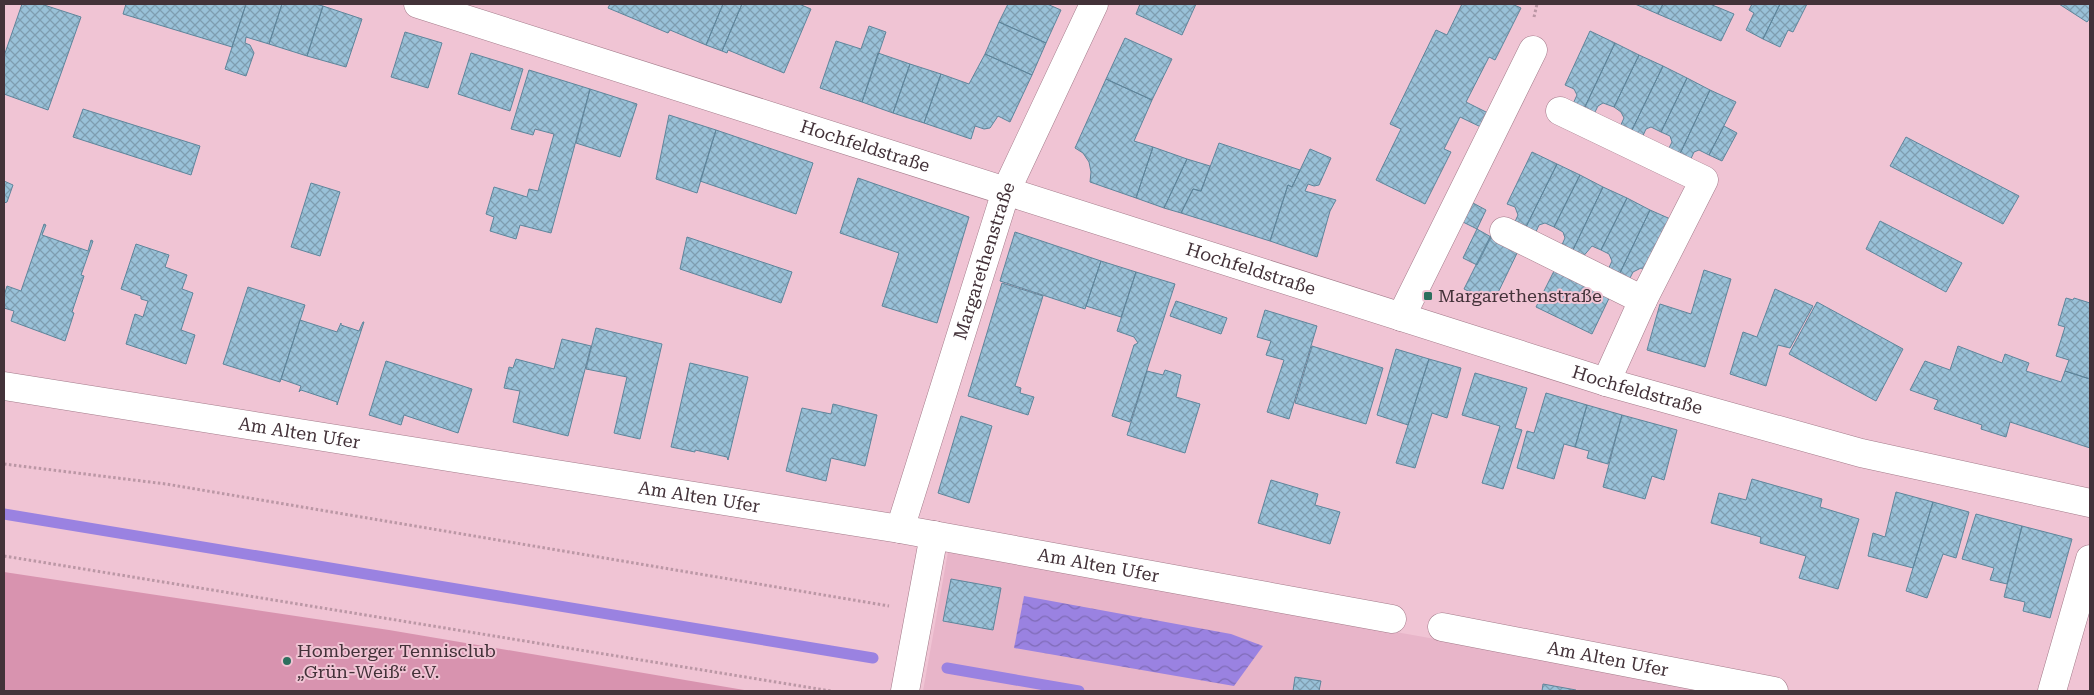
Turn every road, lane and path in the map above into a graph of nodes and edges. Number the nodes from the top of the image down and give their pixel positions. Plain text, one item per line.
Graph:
1 (418, 4) edge
2 (1094, 4) edge
3 (1533, 50) dead end
4 (1560, 111) dead end
5 (1006, 191) junction
6 (1504, 231) dead end
7 (1643, 300) junction
8 (1402, 317) junction
9 (1606, 382) junction
10 (4, 386) edge
11 (4, 464) edge
12 (2090, 504) edge
13 (900, 529) junction
14 (934, 535) junction
15 (4, 556) edge
16 (2090, 559) edge
17 (920, 611) junction
18 (1392, 619) dead end
19 (1442, 628) dead end
20 (831, 691) edge
21 (905, 691) edge
22 (1774, 691) edge
23 (2052, 691) edge

1 - 5 street, Hochfeldstraße
2 - 5 street, Margarethenstraße
3 - 8 street
4 - 7 street
5 - 8 street, Hochfeldstraße
5 - 13 street, Margarethenstraße
6 - 7 street
7 - 9 street
8 - 9 street, Hochfeldstraße
9 - 12 street, Hochfeldstraße
10 - 13 street, Am Alten Ufer
11 - 17 path
13 - 14 street, Am Alten Ufer
14 - 17 street
14 - 18 street, Am Alten Ufer
15 - 20 path
16 - 23 street
17 - 21 street
19 - 22 street, Am Alten Ufer

